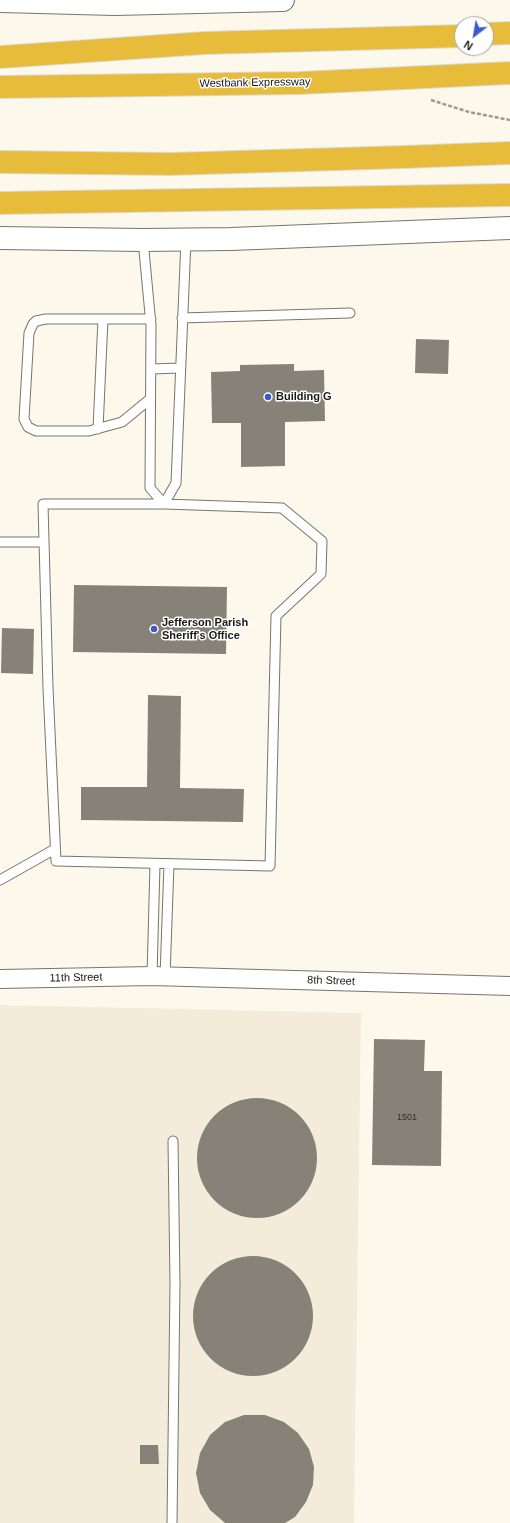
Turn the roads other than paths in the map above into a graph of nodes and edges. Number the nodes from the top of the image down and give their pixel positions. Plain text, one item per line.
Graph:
1 (284, 0) edge
2 (0, 1) edge
3 (76, 1) edge
4 (185, 1) edge
5 (510, 33) edge
6 (494, 34) edge
7 (454, 36) edge
8 (0, 57) edge
9 (510, 73) edge
10 (0, 87) edge
11 (510, 153) edge
12 (0, 162) edge
13 (510, 195) edge
14 (0, 203) edge
15 (510, 228) edge
16 (0, 238) edge
17 (186, 238) junction
18 (143, 240) junction
19 (350, 313) dead end
20 (182, 318) junction
21 (103, 319) junction
22 (151, 319) junction
23 (180, 368) junction
24 (151, 369) junction
25 (150, 399) junction
26 (98, 429) junction
27 (164, 504) junction
28 (0, 542) edge
29 (44, 542) junction
30 (55, 849) junction
31 (155, 864) junction
32 (169, 864) junction
33 (0, 880) edge
34 (158, 977) junction
35 (0, 979) edge
36 (510, 986) edge
37 (173, 1141) dead end
38 (172, 1523) edge

1 - 4 main road
2 - 3 main road
3 - 4 main road
5 - 6 highway
7 - 8 highway
9 - 10 highway, Westbank Expressway, bridge
11 - 12 highway
13 - 14 highway
15 - 17 main road
16 - 18 main road
17 - 18 main road
17 - 20 lane
18 - 22 lane
19 - 20 lane
20 - 23 lane
21 - 22 lane
21 - 26 lane
21 - 26 lane
22 - 24 lane
23 - 24 lane
23 - 27 lane
24 - 25 lane
25 - 26 lane
25 - 27 lane
27 - 29 lane
27 - 32 lane
28 - 29 lane
29 - 30 lane
30 - 31 lane
30 - 33 lane
31 - 32 lane
31 - 34 lane
32 - 34 lane
34 - 35 street, 11th Street
34 - 36 street, 8th Street
37 - 38 lane

